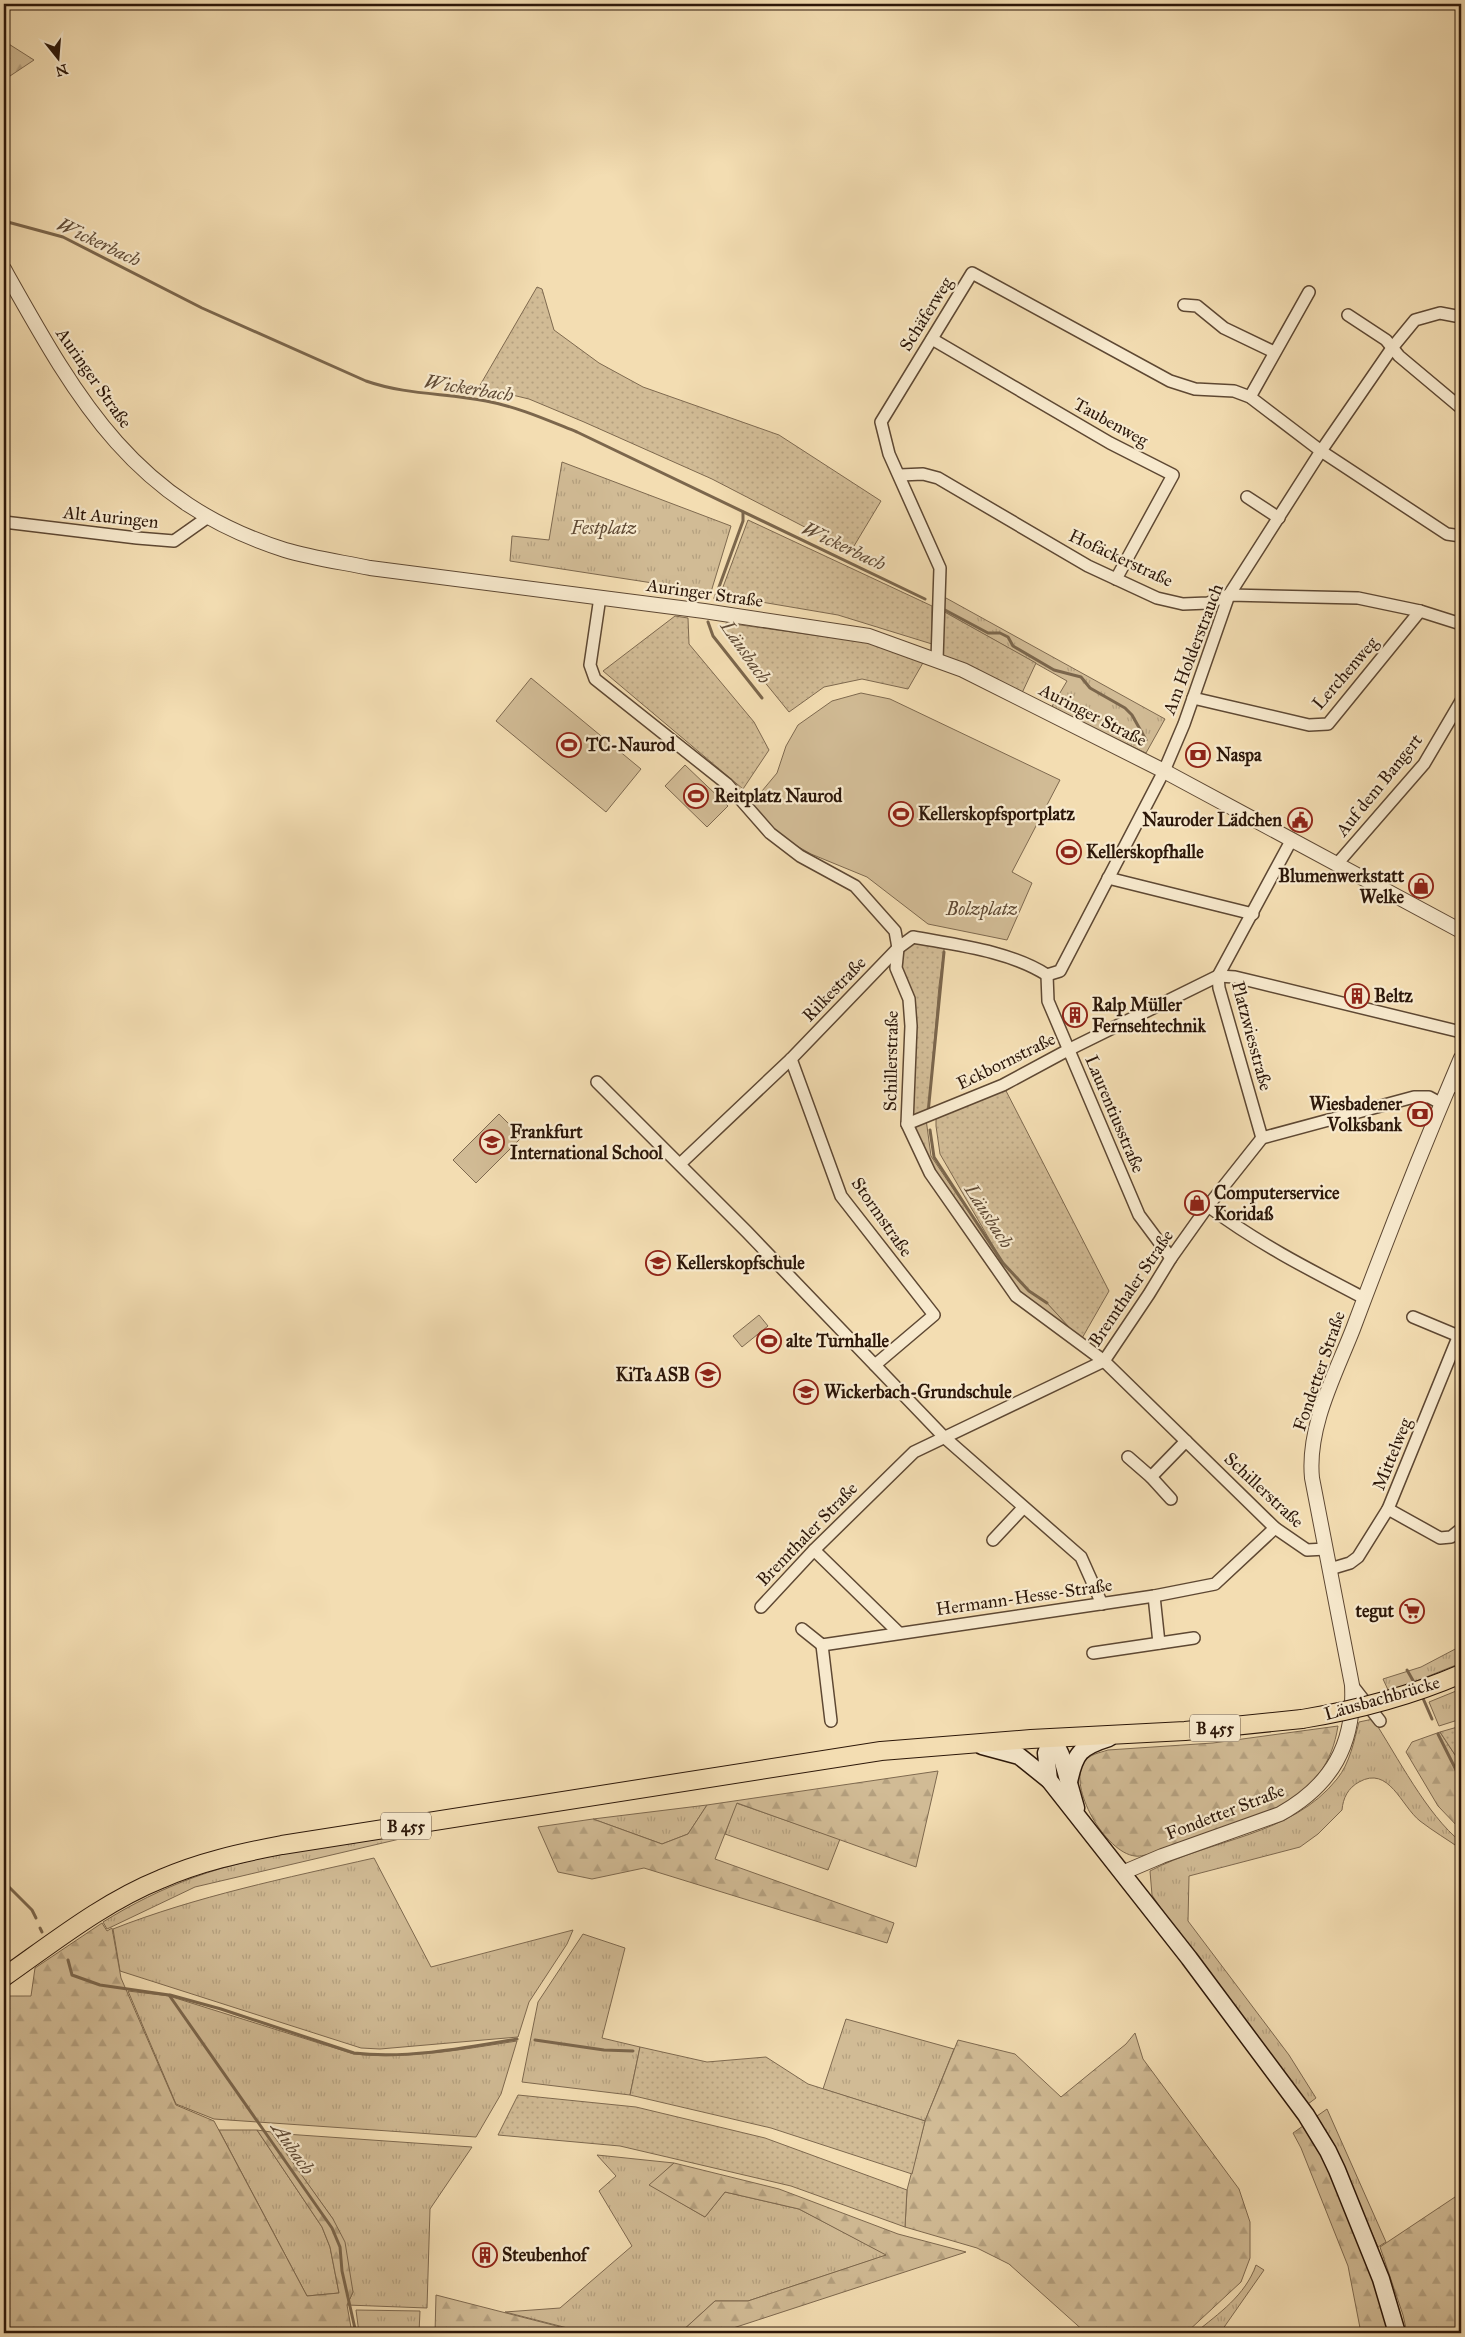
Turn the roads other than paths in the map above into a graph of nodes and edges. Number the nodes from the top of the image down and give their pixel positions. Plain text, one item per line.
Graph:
1 (4, 269) edge
2 (1309, 292) dead end
3 (1184, 305) dead end
4 (1348, 315) dead end
5 (1461, 317) edge
6 (932, 339) junction
7 (1392, 348) junction
8 (1274, 352) junction
9 (1250, 397) junction
10 (1461, 408) edge
11 (1321, 451) junction
12 (900, 475) junction
13 (1247, 497) dead end
14 (208, 517) junction
15 (1279, 518) junction
16 (4, 522) edge
17 (1461, 536) edge
18 (1116, 579) junction
19 (1229, 595) junction
20 (600, 597) junction
21 (1420, 611) junction
22 (1461, 624) edge
23 (937, 660) junction
24 (1193, 698) junction
25 (1461, 701) edge
26 (1164, 771) junction
27 (1292, 839) junction
28 (1337, 864) junction
29 (1108, 878) junction
30 (1253, 914) junction
31 (1461, 931) edge
32 (898, 948) junction
33 (1047, 975) junction
34 (1218, 976) junction
35 (1461, 1032) edge
36 (1068, 1050) junction
37 (1461, 1058) edge
38 (791, 1059) junction
39 (597, 1082) dead end
40 (1456, 1086) edge
41 (1442, 1104) junction
42 (907, 1124) junction
43 (1262, 1138) junction
44 (680, 1164) junction
45 (1208, 1206) junction
46 (1171, 1258) junction
47 (1364, 1298) junction
48 (1413, 1317) dead end
49 (1461, 1334) edge
50 (1104, 1362) junction
51 (875, 1365) junction
52 (944, 1437) junction
53 (1186, 1441) junction
54 (1128, 1457) dead end
55 (1151, 1477) junction
56 (1171, 1499) dead end
57 (1023, 1508) junction
58 (1388, 1509) junction
59 (1275, 1528) junction
60 (1461, 1529) edge
61 (993, 1540) dead end
62 (1326, 1549) junction
63 (814, 1550) junction
64 (1330, 1569) junction
65 (1154, 1596) junction
66 (1102, 1604) junction
67 (761, 1607) dead end
68 (802, 1629) dead end
69 (899, 1633) junction
70 (1194, 1638) dead end
71 (1159, 1643) junction
72 (822, 1645) junction
73 (1093, 1653) dead end
74 (1461, 1674) edge
75 (1352, 1685) junction
76 (831, 1720) dead end
77 (1380, 1721) dead end
78 (1127, 1734) junction
79 (1053, 1738) junction
80 (973, 1744) junction
81 (1049, 1780) junction
82 (1069, 1784) junction
83 (1084, 1824) junction
84 (1122, 1874) junction
85 (4, 1977) edge
86 (1397, 2333) edge

1 - 14 street, Auringer Straße
2 - 8 street
3 - 8 street
4 - 7 street
5 - 7 street, Am Holderstrauch
6 - 9 street, Schäferweg
6 - 12 street, Schäferweg
6 - 18 street, Taubenweg
7 - 10 street
7 - 11 street, Am Holderstrauch
8 - 9 street
9 - 11 street, Schäferweg
11 - 15 street, Am Holderstrauch
11 - 17 street, Schäferweg
12 - 18 street, Hofäckerstraße
12 - 23 street, Schäferweg
13 - 15 street
14 - 16 street, Alt Auringen
14 - 20 street, Auringer Straße
15 - 19 street, Am Holderstrauch
18 - 19 street, Hofäckerstraße
19 - 21 street, Hofäckerstraße
19 - 24 street, Am Holderstrauch
20 - 23 street, Auringer Straße
20 - 32 street, Schillerstraße
21 - 22 street, Hofäckerstraße
21 - 24 street, Lerchenweg
23 - 26 street, Auringer Straße
24 - 26 street, Am Holderstrauch
25 - 28 street, Auf dem Bangert
26 - 27 street, Auringer Straße
26 - 29 street
27 - 28 street, Auringer Straße
27 - 30 street, Platzwiesstraße
28 - 31 street, Auringer Straße
29 - 30 street
29 - 33 street
30 - 34 street, Platzwiesstraße
32 - 33 street, Rilkestraße
32 - 38 street, Rilkestraße
32 - 42 street, Schillerstraße
33 - 36 street, Laurentiusstraße
34 - 35 street
34 - 36 street, Eckbornstraße
34 - 43 street, Platzwiesstraße
36 - 42 street, Eckbornstraße
36 - 46 street, Laurentiusstraße
37 - 40 street, Fondetter Straße
38 - 44 street, Rilkestraße
38 - 51 street, Stormstraße
39 - 44 street
40 - 41 street, Fondetter Straße
41 - 43 street
41 - 47 street, Fondetter Straße
42 - 50 street, Schillerstraße
43 - 45 street, Bremthaler Straße
44 - 51 street
45 - 46 street, Bremthaler Straße
45 - 47 street
46 - 50 street, Bremthaler Straße
47 - 62 street, Fondetter Straße
48 - 49 street
49 - 58 street, Mittelweg
50 - 52 street, Bremthaler Straße
50 - 53 street, Schillerstraße
51 - 52 street
52 - 57 street
52 - 63 street, Bremthaler Straße
53 - 55 street
53 - 59 street, Schillerstraße
54 - 55 street
55 - 56 street
57 - 61 street
57 - 66 street
58 - 60 street
58 - 64 street, Mittelweg
59 - 62 street, Schillerstraße
59 - 65 street, Hermann-Hesse-Straße
62 - 64 street, Fondetter Straße
63 - 67 street, Bremthaler Straße
63 - 69 street
64 - 75 street, Fondetter Straße
65 - 66 street, Hermann-Hesse-Straße
65 - 71 street
66 - 69 street, Hermann-Hesse-Straße
68 - 72 street
69 - 72 street, Hermann-Hesse-Straße
70 - 71 street
71 - 73 street
72 - 76 street
74 - 78 main road, Läusbachbrücke / B 455, bridge
75 - 77 street
75 - 84 street, Fondetter Straße
78 - 79 main road, B 455
78 - 82 main road
79 - 80 main road, B 455
79 - 81 main road
79 - 82 main road
80 - 81 main road
80 - 85 main road, B 455
81 - 83 main road
82 - 83 main road
83 - 84 main road
84 - 86 main road

